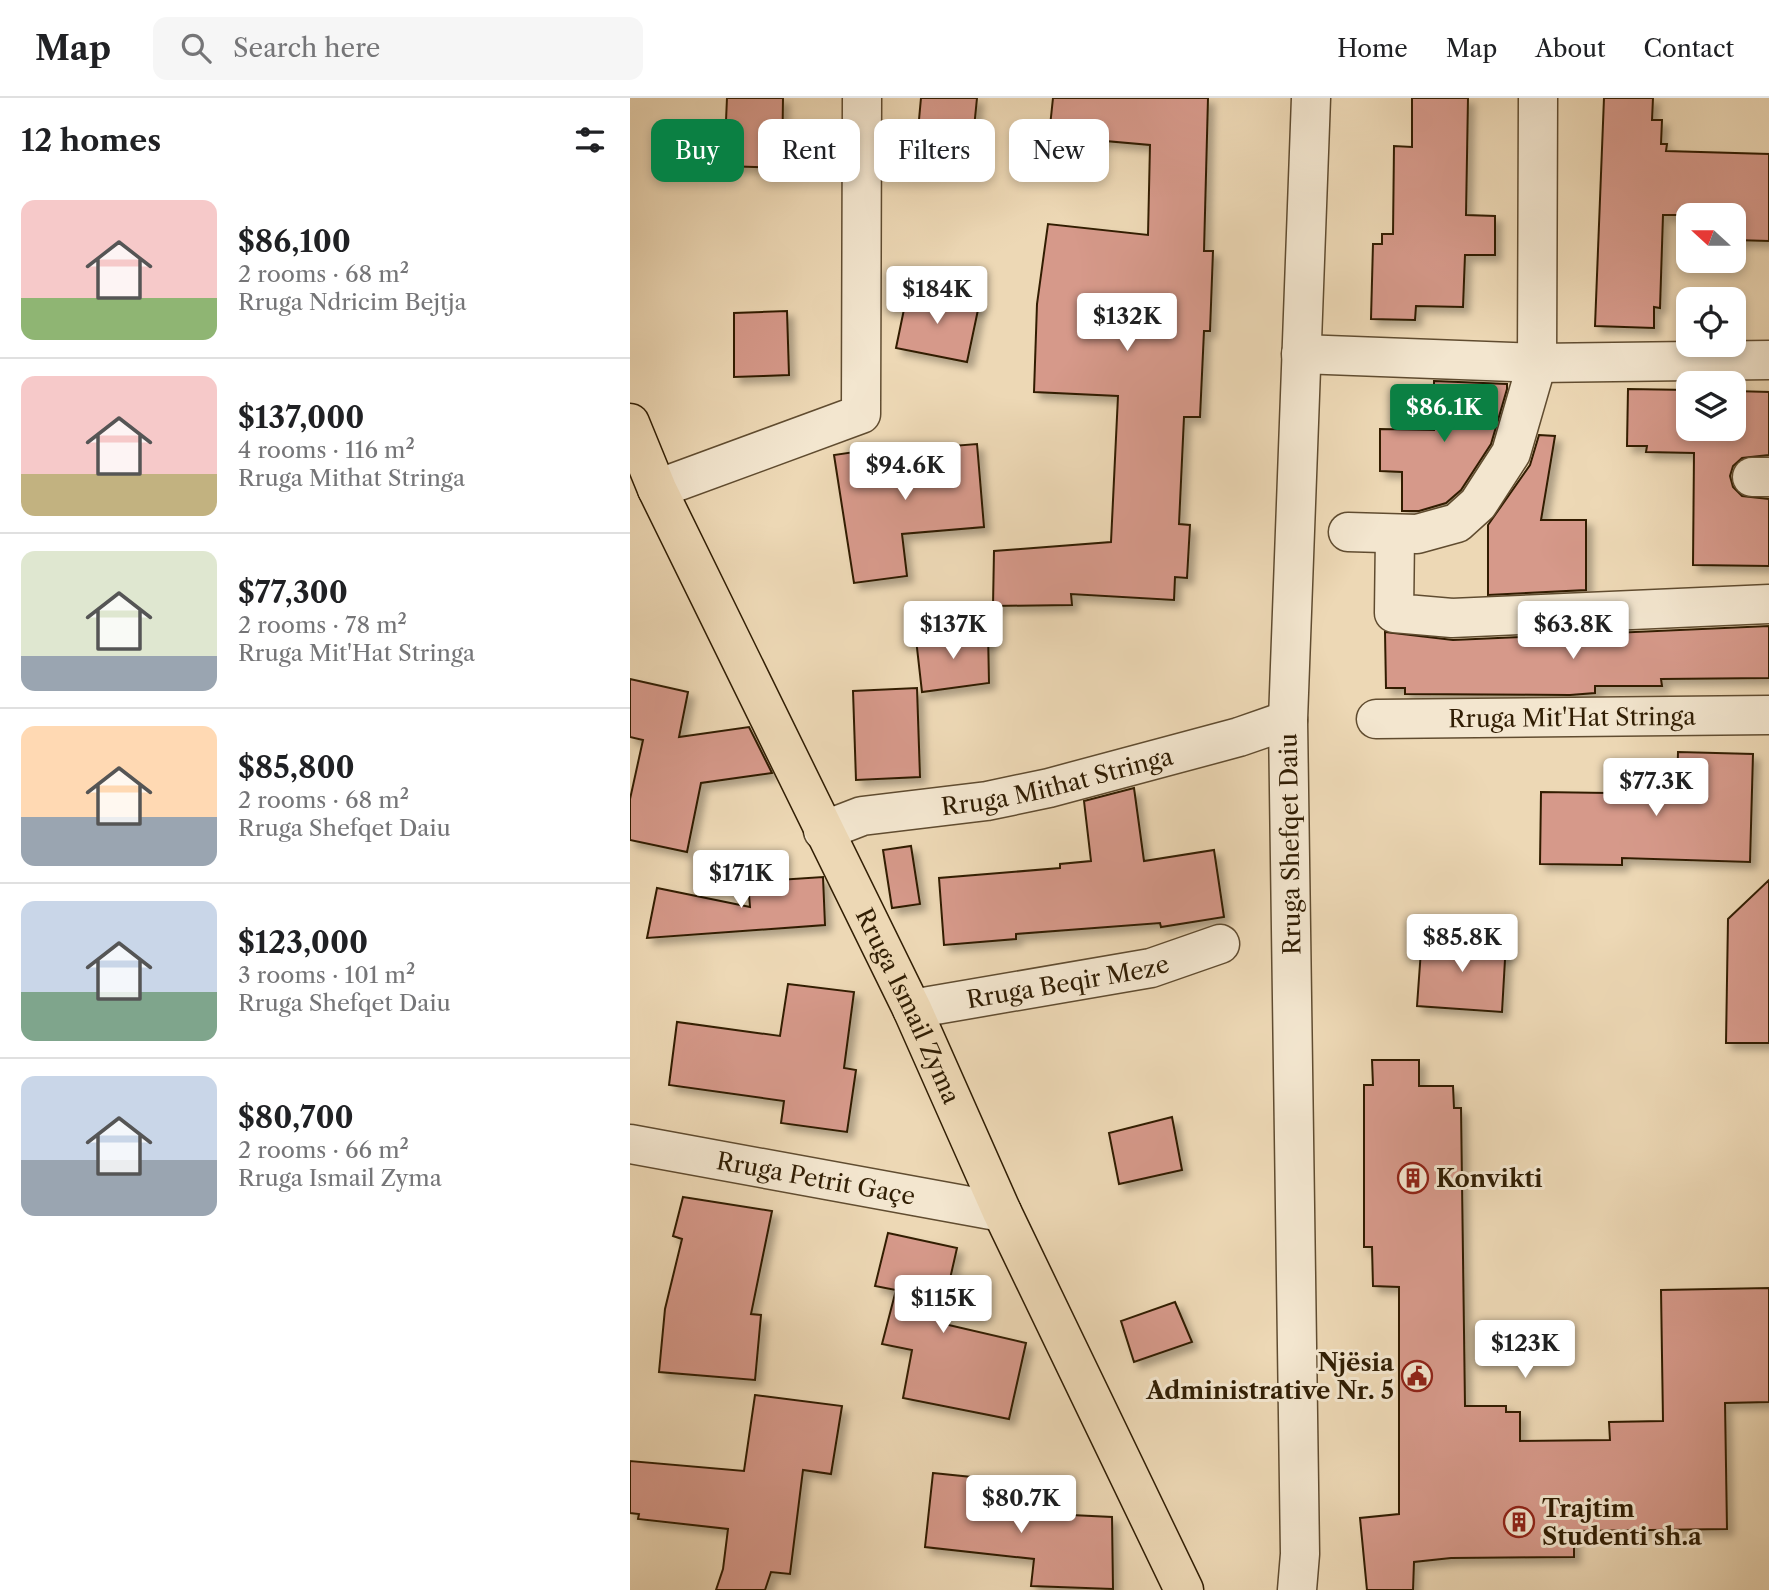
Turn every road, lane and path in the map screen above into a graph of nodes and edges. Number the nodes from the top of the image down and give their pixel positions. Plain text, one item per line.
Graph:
1 (862, 98) edge
2 (1311, 98) edge
3 (1538, 98) edge
4 (1301, 354) junction
5 (1769, 360) edge
6 (1537, 363) junction
7 (630, 423) edge
8 (657, 489) junction
9 (1348, 532) dead end
10 (1395, 535) junction
11 (1769, 604) edge
12 (1769, 715) edge
13 (1376, 719) dead end
14 (1288, 720) junction
15 (823, 831) junction
16 (1220, 944) dead end
17 (912, 1009) junction
18 (630, 1143) edge
19 (1002, 1212) junction
20 (1184, 1590) edge
21 (1297, 1590) edge

1 - 8 street
2 - 4 street, Rruga Shefqet Daiu
3 - 6 street
4 - 6 street
4 - 14 street, Rruga Shefqet Daiu
5 - 6 street
6 - 10 street
7 - 8 main road, Rruga Ismail Zyma
8 - 15 main road, Rruga Ismail Zyma
9 - 10 street
10 - 11 street
12 - 13 street, Rruga Mit'Hat Stringa
14 - 15 street, Rruga Mithat Stringa
14 - 21 street, Rruga Shefqet Daiu
15 - 17 main road, Rruga Ismail Zyma
16 - 17 street, Rruga Beqir Meze
17 - 19 main road, Rruga Ismail Zyma
18 - 19 street, Rruga Petrit Gaçe
19 - 20 main road, Rruga Ismail Zyma

